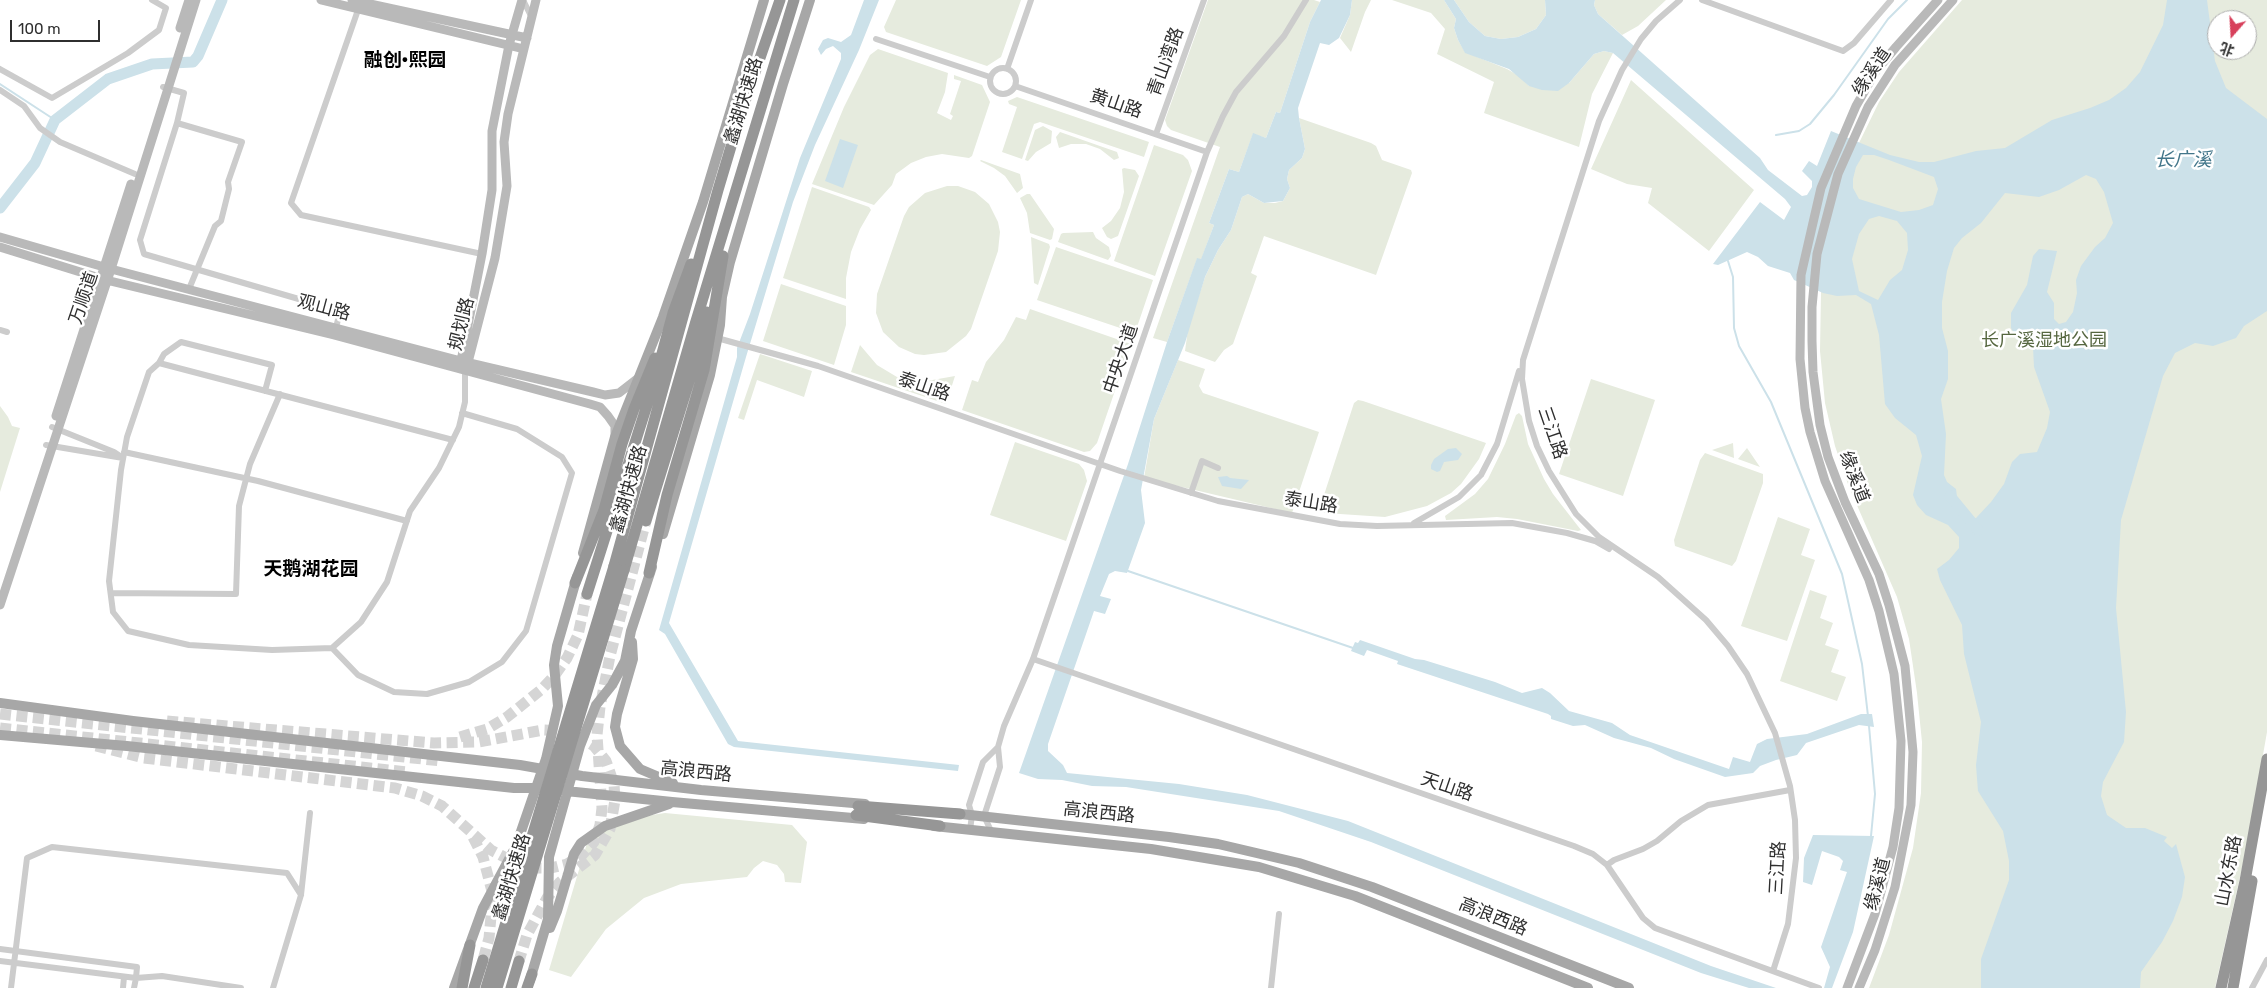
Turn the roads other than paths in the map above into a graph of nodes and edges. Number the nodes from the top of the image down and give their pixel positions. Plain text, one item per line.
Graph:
1 (152, 0) edge
2 (189, 0) edge
3 (196, 0) edge
4 (321, 0) edge
5 (522, 0) edge
6 (536, 0) edge
7 (764, 0) edge
8 (772, 0) edge
9 (780, 0) edge
10 (794, 0) edge
11 (801, 0) edge
12 (810, 0) edge
13 (1031, 0) edge
14 (1204, 0) edge
15 (1306, 0) edge
16 (1680, 0) edge
17 (1702, 0) edge
18 (1890, 0) edge
19 (1938, 0) edge
20 (1953, 0) edge
21 (375, 3) edge
22 (357, 4) edge
23 (532, 18) junction
24 (512, 34) junction
25 (527, 38) junction
26 (876, 39) dead end
27 (509, 45) junction
28 (524, 49) junction
29 (174, 59) junction
30 (0, 68) edge
31 (1007, 69) junction
32 (990, 77) junction
33 (767, 83) junction
34 (1015, 86) junction
35 (165, 87) junction
36 (0, 90) edge
37 (763, 101) junction
38 (741, 113) junction
39 (177, 123) junction
40 (1156, 134) junction
41 (1208, 152) junction
42 (135, 174) junction
43 (718, 190) junction
44 (1, 237) edge
45 (0, 247) edge
46 (482, 254) junction
47 (720, 266) junction
48 (108, 268) junction
49 (197, 268) junction
50 (104, 279) junction
51 (189, 289) junction
52 (673, 313) junction
53 (335, 331) junction
54 (717, 338) junction
55 (1522, 360) junction
56 (465, 361) junction
57 (160, 363) junction
58 (466, 371) junction
59 (637, 379) junction
60 (265, 390) junction
61 (280, 394) junction
62 (462, 413) junction
63 (55, 428) junction
64 (615, 437) junction
65 (453, 440) junction
66 (49, 445) junction
67 (124, 455) junction
68 (1100, 464) junction
69 (1218, 468) dead end
70 (246, 480) junction
71 (1191, 493) junction
72 (407, 521) junction
73 (646, 521) tunnel mouth
74 (1410, 524) junction
75 (1626, 557) junction
76 (619, 568) junction
77 (650, 573) junction
78 (3, 580) edge
79 (575, 583) junction
80 (111, 593) junction
81 (587, 594) tunnel mouth
82 (0, 604) edge
83 (631, 631) junction
84 (332, 648) junction
85 (1033, 659) junction
86 (0, 703) edge
87 (0, 735) edge
88 (998, 746) junction
89 (2267, 759) edge
90 (543, 770) junction
91 (572, 775) junction
92 (537, 788) junction
93 (701, 790) junction
94 (1790, 790) junction
95 (567, 791) junction
96 (672, 802) junction
97 (2267, 802) edge
98 (310, 813) dead end
99 (960, 814) junction
100 (972, 815) junction
101 (984, 816) junction
102 (940, 826) junction
103 (970, 830) junction
104 (992, 833) junction
105 (1608, 865) junction
106 (2249, 882) junction
107 (301, 895) junction
108 (1279, 914) dead end
109 (470, 945) junction
110 (0, 949) edge
111 (16, 951) junction
112 (483, 960) tunnel mouth
113 (2267, 960) edge
114 (0, 961) edge
115 (519, 961) tunnel mouth
116 (536, 961) junction
117 (14, 962) junction
118 (1774, 971) junction
119 (532, 974) joint
120 (124, 977) junction
121 (136, 978) junction
122 (11, 988) edge
123 (123, 988) edge
124 (134, 988) edge
125 (241, 988) edge
126 (273, 988) edge
127 (454, 988) edge
128 (462, 988) edge
129 (474, 988) edge
130 (486, 988) edge
131 (497, 988) edge
132 (511, 988) edge
133 (528, 988) edge
134 (1271, 988) edge
135 (1588, 988) edge
136 (1629, 988) edge
137 (1819, 988) edge
138 (1847, 988) edge
139 (1859, 988) edge
140 (2221, 988) edge
141 (2233, 988) edge
142 (2252, 988) edge

1 - 30 street
2 - 29 main road, 万顺道
3 - 29 main road, 万顺道
4 - 22 main road
5 - 23 street
5 - 24 main road, 规划路
6 - 23 main road, 规划路
7 - 59 main road
8 - 38 highway
9 - 38 highway, 蠡湖快速路
10 - 33 highway, 蠡湖快速路
11 - 33 highway
12 - 54 main road
13 - 31 street
14 - 40 street, 青山湾路
15 - 41 street, 中央大道
16 - 55 street, 三江路
17 - 18 street
19 - 138 main road, 缘溪道
20 - 139 main road, 缘溪道
21 - 22 main road
21 - 24 main road
22 - 27 main road
22 - 46 street
23 - 25 main road, 规划路
24 - 25 main road
24 - 27 main road, 规划路
25 - 28 main road, 规划路
26 - 32 street
27 - 28 main road
27 - 46 main road, 规划路
28 - 56 main road, 规划路
29 - 35 main road, 万顺道
31 - 32 street
31 - 34 street
32 - 34 street, 黄山路
33 - 37 highway, 蠡湖快速路
34 - 40 street, 黄山路
35 - 39 street
35 - 42 main road, 万顺道
35 - 48 main road, 万顺道
36 - 42 street
37 - 47 highway
37 - 76 highway, 蠡湖快速路
38 - 43 highway, 蠡湖快速路
39 - 49 street
39 - 49 street
40 - 41 street, 黄山路
41 - 68 street, 中央大道
42 - 48 main road, 万顺道
43 - 52 highway
43 - 76 highway, 蠡湖快速路
44 - 48 main road, 观山路
45 - 50 main road, 观山路
46 - 56 main road, 规划路
47 - 73 highway
47 - 77 highway
48 - 50 main road, 万顺道
48 - 51 main road, 观山路
49 - 51 street
49 - 53 street
50 - 53 main road, 观山路
50 - 63 main road, 万顺道
51 - 53 main road, 观山路
52 - 79 highway
52 - 81 highway
53 - 56 main road, 观山路
53 - 58 main road, 观山路
54 - 68 street, 泰山路
54 - 77 main road
55 - 74 street
55 - 75 street, 三江路
56 - 58 main road, 规划路
56 - 59 main road, 观山路
57 - 60 street
57 - 60 street
57 - 67 street
58 - 62 street
58 - 64 main road, 观山路
59 - 64 main road
60 - 61 street
61 - 65 street
61 - 70 street
62 - 65 street
62 - 84 street
63 - 66 main road, 万顺道
63 - 67 street
64 - 79 main road
65 - 72 street
66 - 67 street
66 - 78 main road, 万顺道
67 - 70 street
67 - 80 street
68 - 71 street, 泰山路
68 - 85 street, 中央大道
69 - 71 street
70 - 72 street
70 - 80 street
71 - 74 street, 泰山路
72 - 84 street
74 - 75 street, 泰山路
75 - 94 street, 三江路
76 - 130 highway, 蠡湖快速路, bridge
76 - 131 highway, 蠡湖快速路, bridge
77 - 83 main road
78 - 82 main road, 万顺道
79 - 90 main road
80 - 84 street
83 - 91 main road
83 - 93 main road
85 - 88 street, 中央大道
85 - 105 street, 天山路
86 - 90 main road, 高浪西路
87 - 92 main road, 高浪西路
88 - 100 street
88 - 101 street
89 - 106 highway, 山水东路
90 - 91 main road, 高浪西路
90 - 92 main road
91 - 93 main road, 高浪西路
91 - 95 main road
92 - 95 main road, 高浪西路
92 - 109 main road
93 - 99 main road, 高浪西路
94 - 105 street
94 - 118 street, 三江路
95 - 96 main road, 高浪西路
95 - 116 main road
96 - 102 main road, 高浪西路
96 - 116 main road
97 - 106 highway, 山水东路
98 - 107 street
99 - 100 main road, 高浪西路
99 - 102 highway
100 - 101 main road, 高浪西路
100 - 103 street
101 - 104 street
101 - 136 main road, 高浪西路
102 - 103 main road, 高浪西路
103 - 104 main road, 高浪西路
104 - 135 main road, 高浪西路
105 - 118 street, 天山路
106 - 140 highway, 山水东路
106 - 141 highway, 山水东路
107 - 111 street
107 - 126 street
108 - 134 street
109 - 127 main road
109 - 128 highway
110 - 111 street
111 - 117 street
111 - 121 street
112 - 129 highway
113 - 142 street
114 - 117 street
115 - 132 highway
116 - 119 main road
117 - 120 street
117 - 122 street
118 - 137 street, 天山路
119 - 133 highway
120 - 121 street
120 - 123 street
121 - 124 street
121 - 125 street

